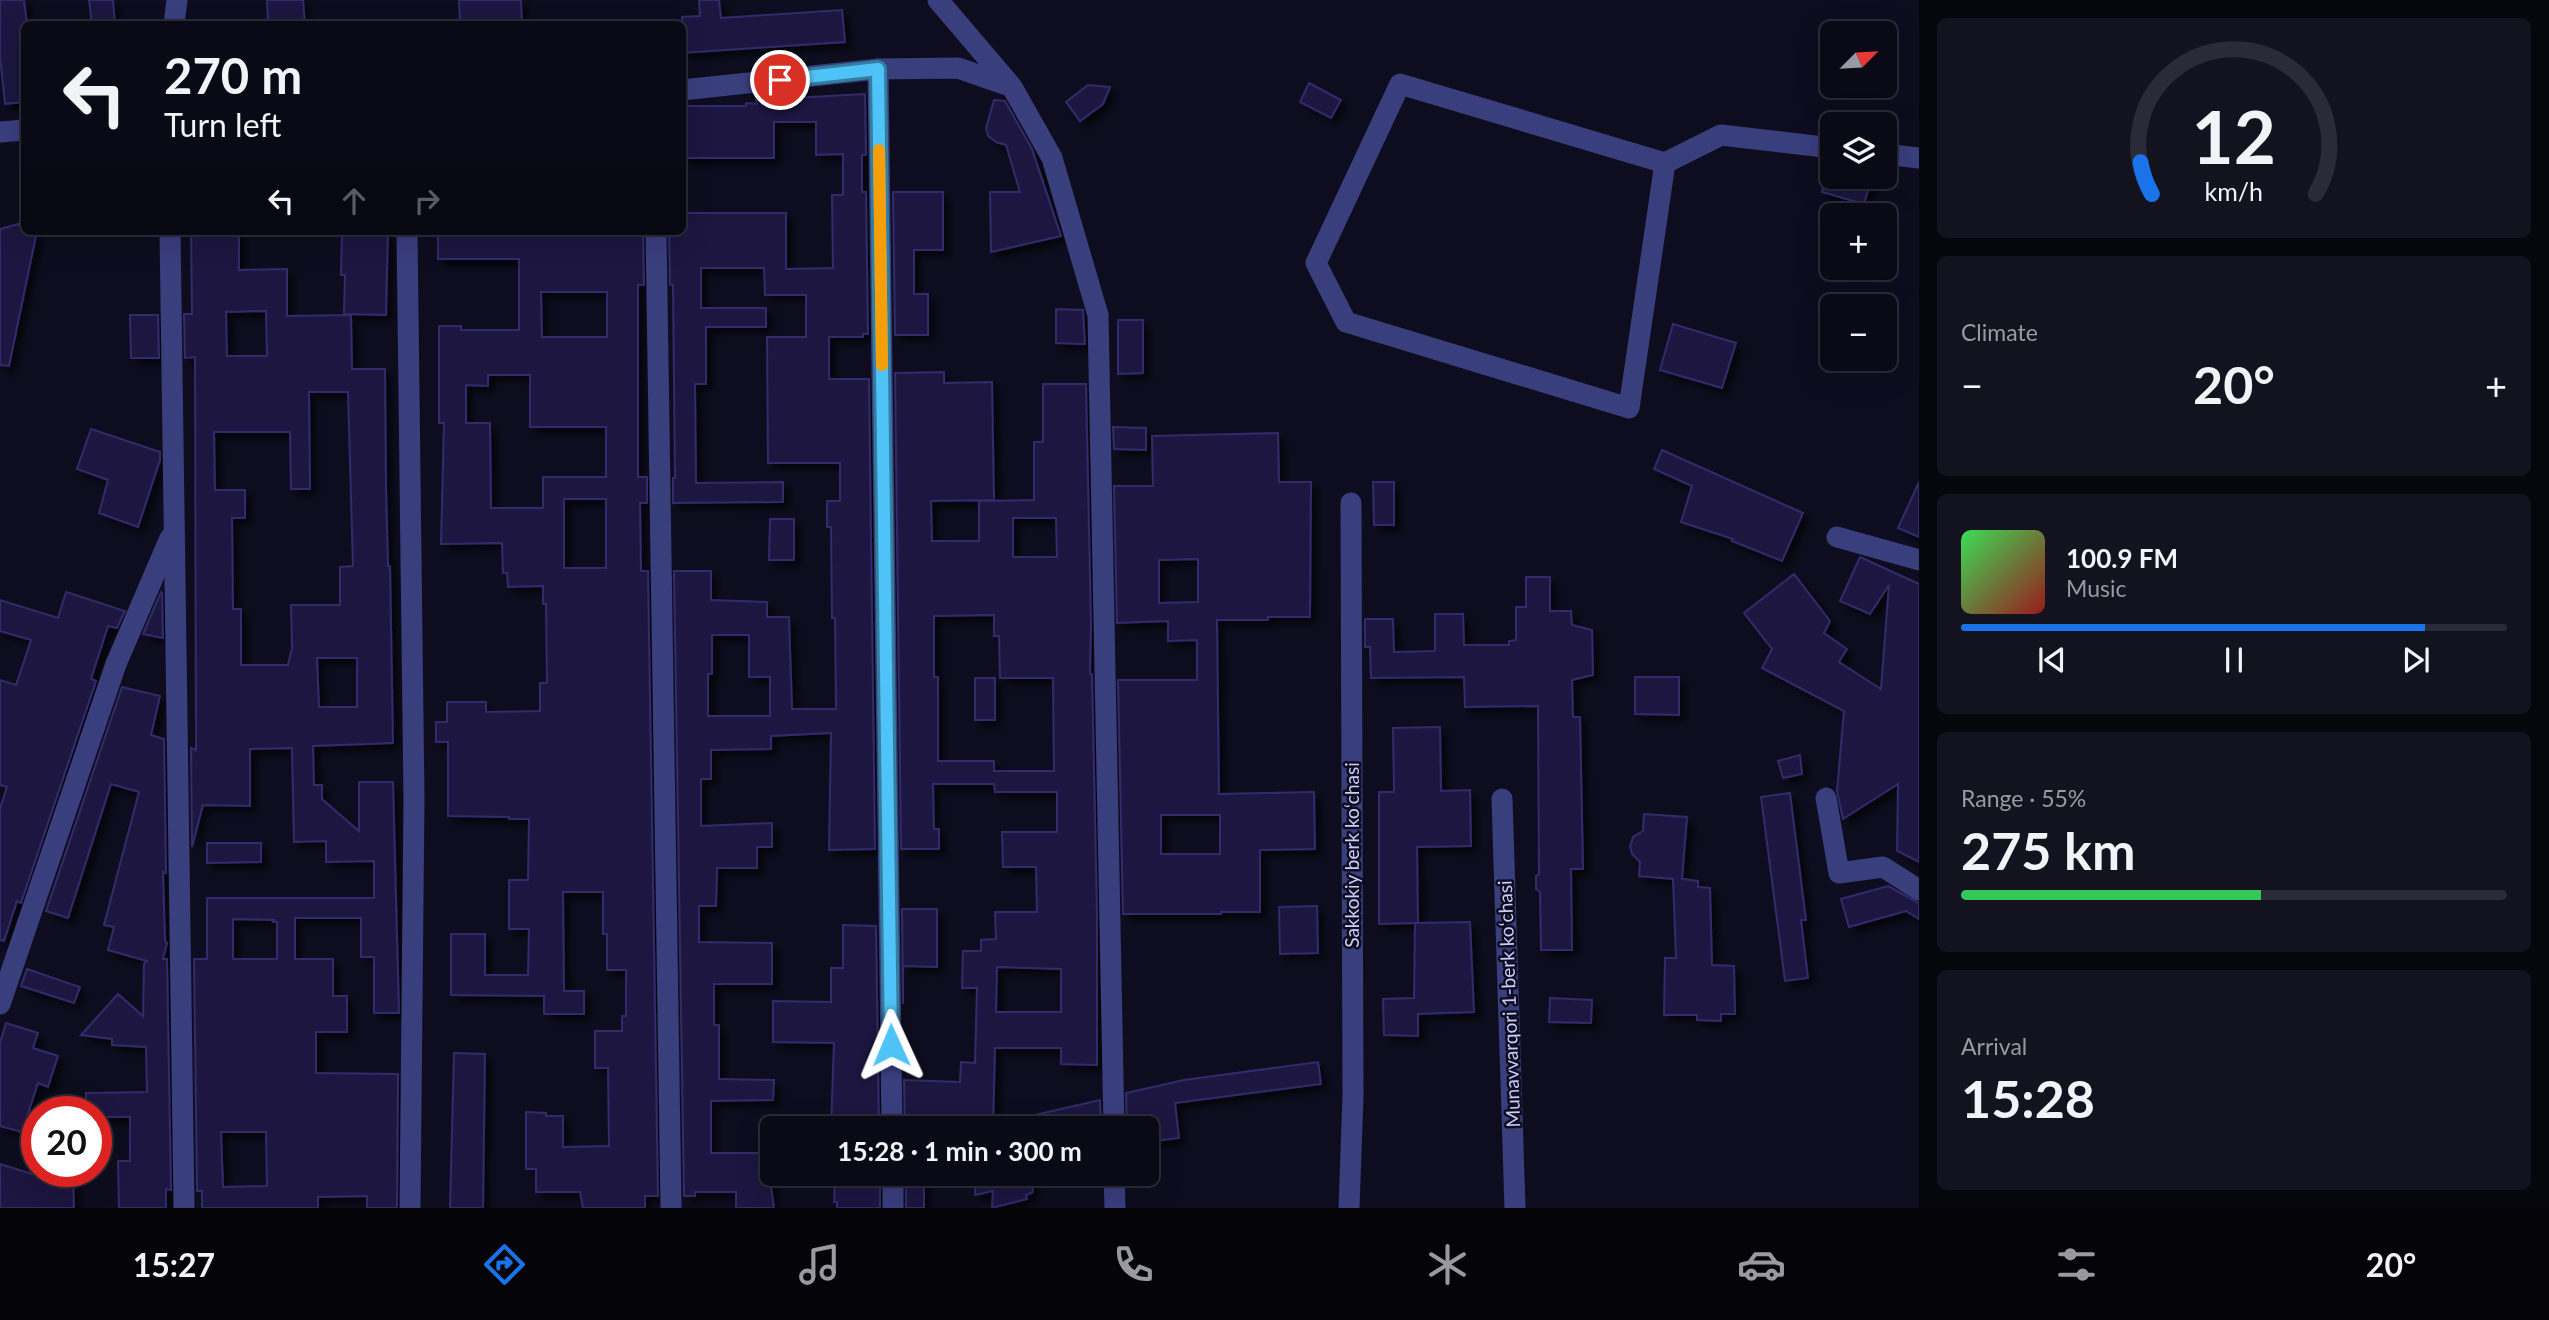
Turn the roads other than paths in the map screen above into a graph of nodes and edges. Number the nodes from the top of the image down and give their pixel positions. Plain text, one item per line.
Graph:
1 (177, 0) edge
2 (938, 0) edge
3 (174, 21) edge
4 (878, 69) junction
5 (1012, 87) junction
6 (686, 90) edge
7 (21, 130) edge
8 (0, 132) edge
9 (1820, 147) edge
10 (1897, 155) edge
11 (1919, 158) edge
12 (1665, 163) junction
13 (170, 235) edge
14 (407, 235) edge
15 (656, 235) edge
16 (1351, 503) dead end
17 (174, 530) junction
18 (1836, 537) dead end
19 (1919, 560) edge
20 (1826, 798) dead end
21 (1502, 799) dead end
22 (1919, 890) edge
23 (0, 1003) edge
24 (892, 1116) edge
25 (1114, 1116) edge
26 (893, 1186) edge
27 (1114, 1186) edge
28 (184, 1208) edge
29 (410, 1208) edge
30 (671, 1208) edge
31 (893, 1208) edge
32 (1115, 1208) edge
33 (1349, 1208) edge
34 (1515, 1208) edge

1 - 3 street
2 - 5 street
4 - 5 street
4 - 6 street
4 - 24 street
5 - 25 street
7 - 8 street
9 - 12 street
10 - 11 street
12 - 12 street
13 - 17 street
14 - 29 street
15 - 30 street
16 - 33 street, Sakkokiy berk koʻchasi
17 - 23 street
17 - 28 street
18 - 19 street
20 - 22 street
21 - 34 street, Munavvarqori 1-berk koʻchasi
26 - 31 street
27 - 32 street

